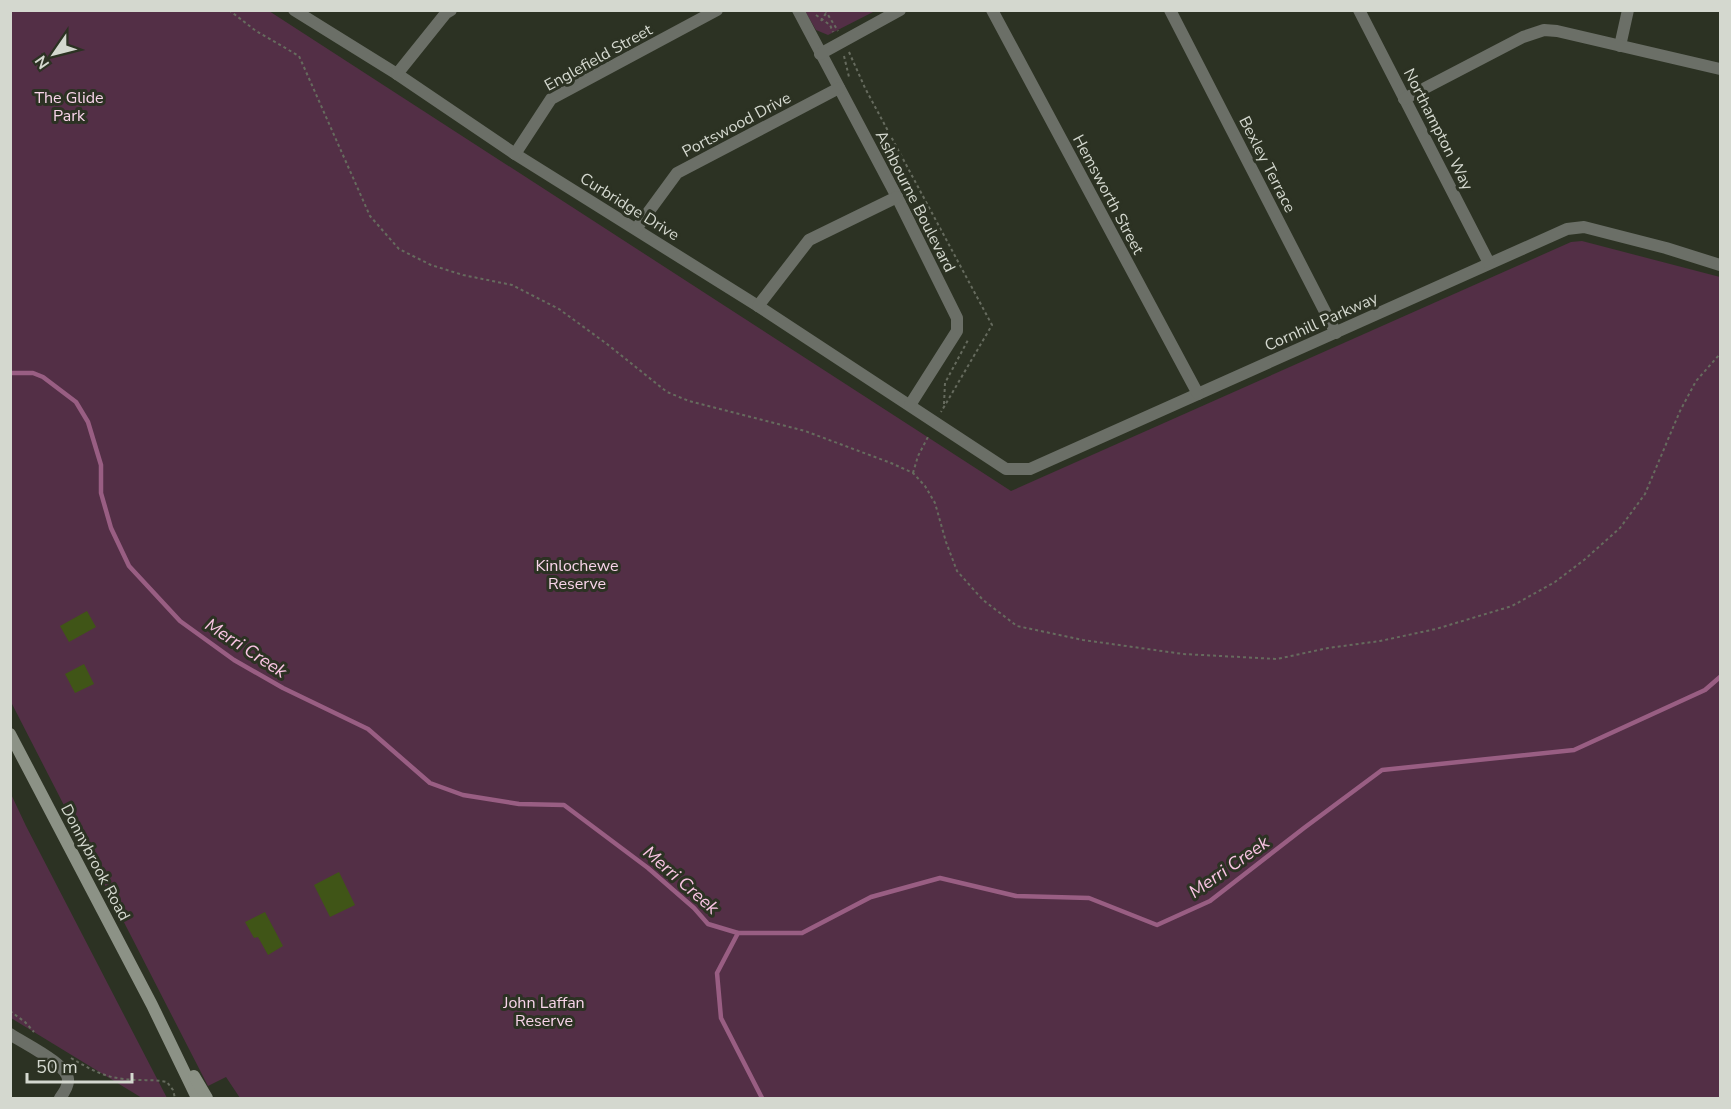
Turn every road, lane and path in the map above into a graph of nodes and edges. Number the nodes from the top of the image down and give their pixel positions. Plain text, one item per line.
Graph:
1 (294, 10) edge
2 (451, 10) edge
3 (717, 10) edge
4 (798, 10) edge
5 (825, 10) edge
6 (900, 10) edge
7 (992, 10) edge
8 (1170, 10) edge
9 (1359, 10) edge
10 (1628, 10) edge
11 (844, 41) junction
12 (1620, 46) junction
13 (820, 54) junction
14 (1720, 69) edge
15 (397, 74) junction
16 (839, 88) junction
17 (1404, 99) junction
18 (515, 154) junction
19 (897, 197) junction
20 (636, 229) junction
21 (1490, 263) junction
22 (1720, 265) edge
23 (758, 306) junction
24 (1336, 333) junction
25 (1198, 394) junction
26 (910, 405) junction
27 (944, 407) dead end
28 (936, 423) junction
29 (947, 431) joint
30 (913, 473) dead end
31 (10, 734) edge
32 (152, 1005) junction
33 (10, 1011) edge
34 (10, 1035) edge
35 (40, 1039) dead end
36 (66, 1062) junction
37 (60, 1098) edge
38 (175, 1098) edge
39 (197, 1098) edge
40 (207, 1098) edge

1 - 15 street, Curbridge Drive
2 - 15 street
3 - 18 street, Englefield Street
4 - 13 street, Ashbourne Boulevard
5 - 11 path
6 - 11 street
7 - 25 street, Hemsworth Street
8 - 24 street, Bexley Terrace
9 - 17 street, Northampton Way
10 - 12 street
11 - 13 street
11 - 27 path
12 - 14 street
12 - 17 street
13 - 16 street, Ashbourne Boulevard
15 - 18 street, Curbridge Drive
16 - 19 street, Ashbourne Boulevard
16 - 20 street, Portswood Drive
17 - 21 street, Northampton Way
18 - 20 street, Curbridge Drive
19 - 23 street
19 - 26 street, Ashbourne Boulevard
20 - 23 street, Curbridge Drive
21 - 22 street, Cornhill Parkway
21 - 24 street, Cornhill Parkway
23 - 26 street, Curbridge Drive
24 - 25 street, Cornhill Parkway
25 - 29 street, Cornhill Parkway
26 - 28 street, Curbridge Drive
28 - 29 street, Curbridge Drive
28 - 30 path
31 - 32 main road, Donnybrook Road
32 - 39 main road, Donnybrook Road
32 - 40 main road, Donnybrook Road
33 - 35 path
34 - 36 street
36 - 37 street
36 - 38 path

